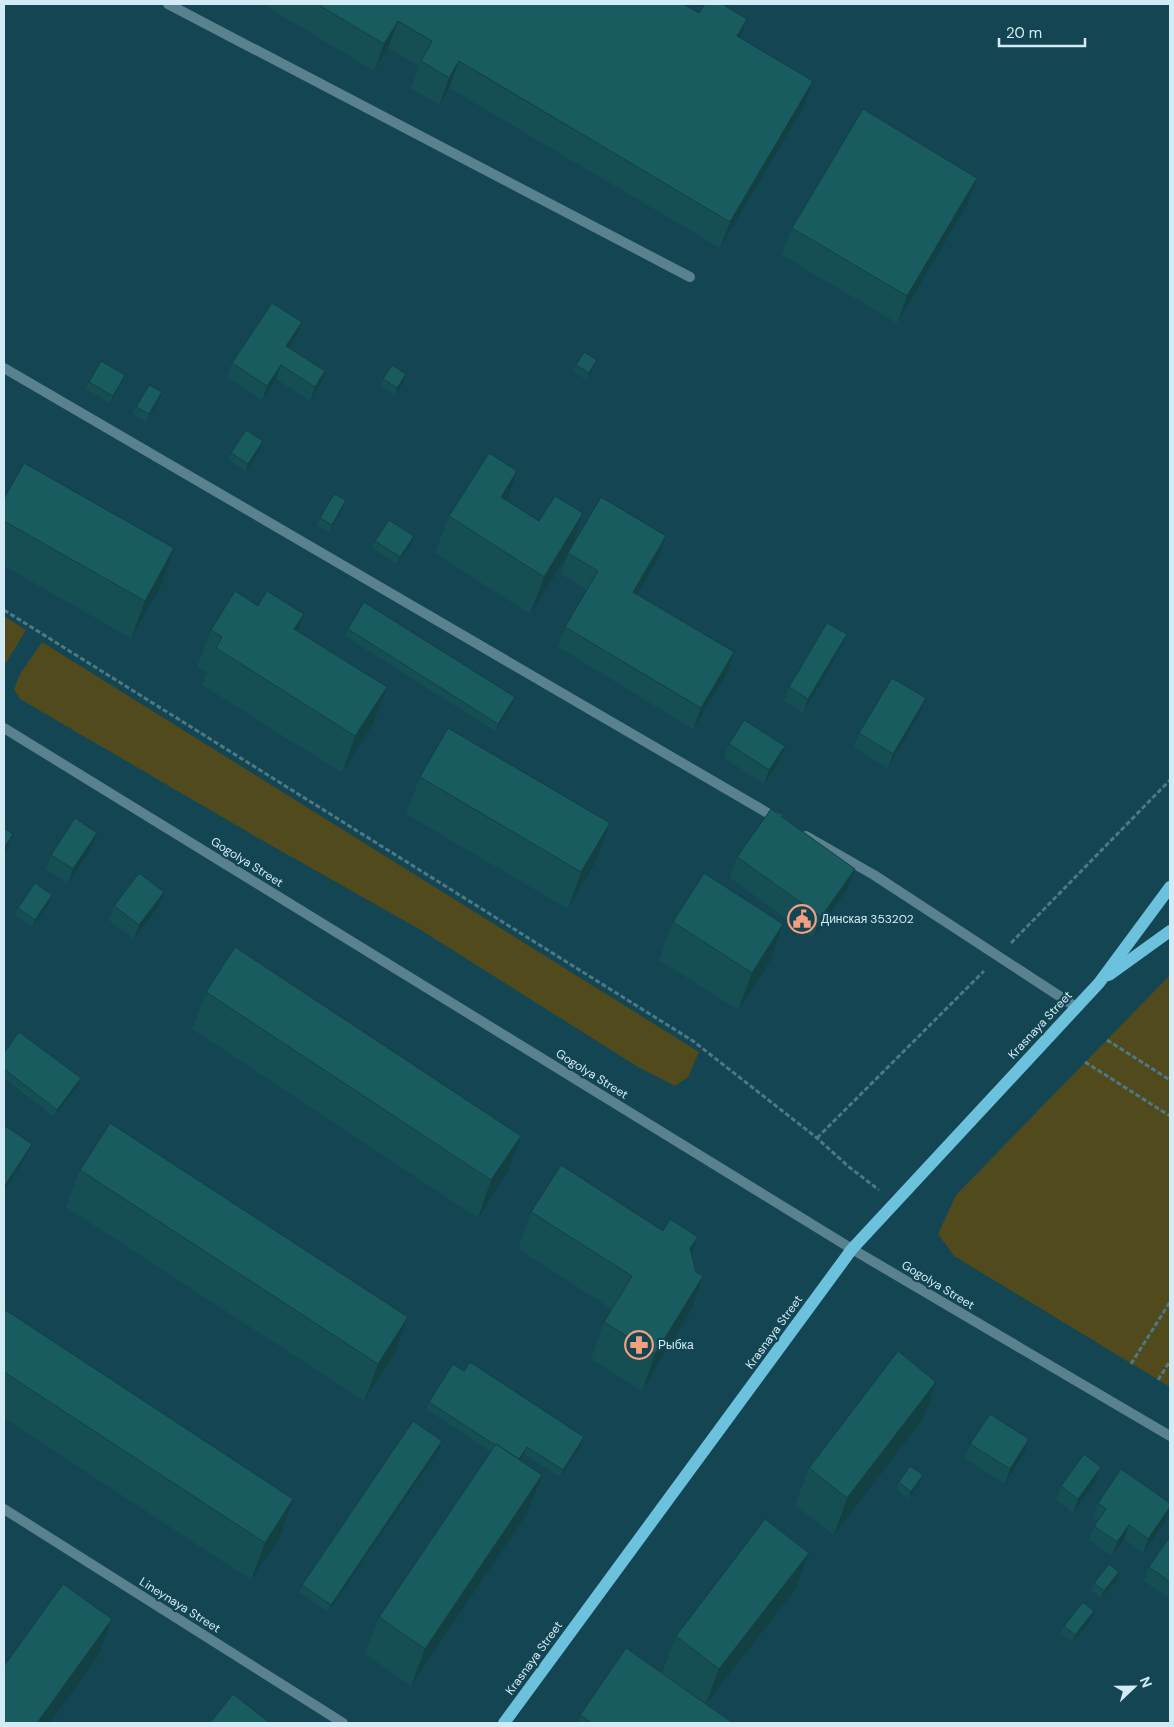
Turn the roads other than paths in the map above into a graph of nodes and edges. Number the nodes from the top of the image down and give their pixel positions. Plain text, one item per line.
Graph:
1 (168, 4) edge
2 (690, 277) dead end
3 (4, 368) edge
4 (4, 728) edge
5 (1170, 887) edge
6 (1170, 931) edge
7 (1099, 983) junction
8 (1076, 1006) junction
9 (852, 1249) junction
10 (1170, 1436) edge
11 (4, 1508) edge
12 (343, 1723) edge
13 (504, 1723) edge

1 - 2 street
3 - 8 street
4 - 9 street, Gogolya Street
5 - 7 main road, Krasnaya Street
6 - 7 main road, Krasnaya Street
7 - 8 main road, Krasnaya Street
8 - 9 main road, Krasnaya Street
9 - 10 street, Gogolya Street
9 - 13 main road, Krasnaya Street
11 - 12 street, Lineynaya Street

